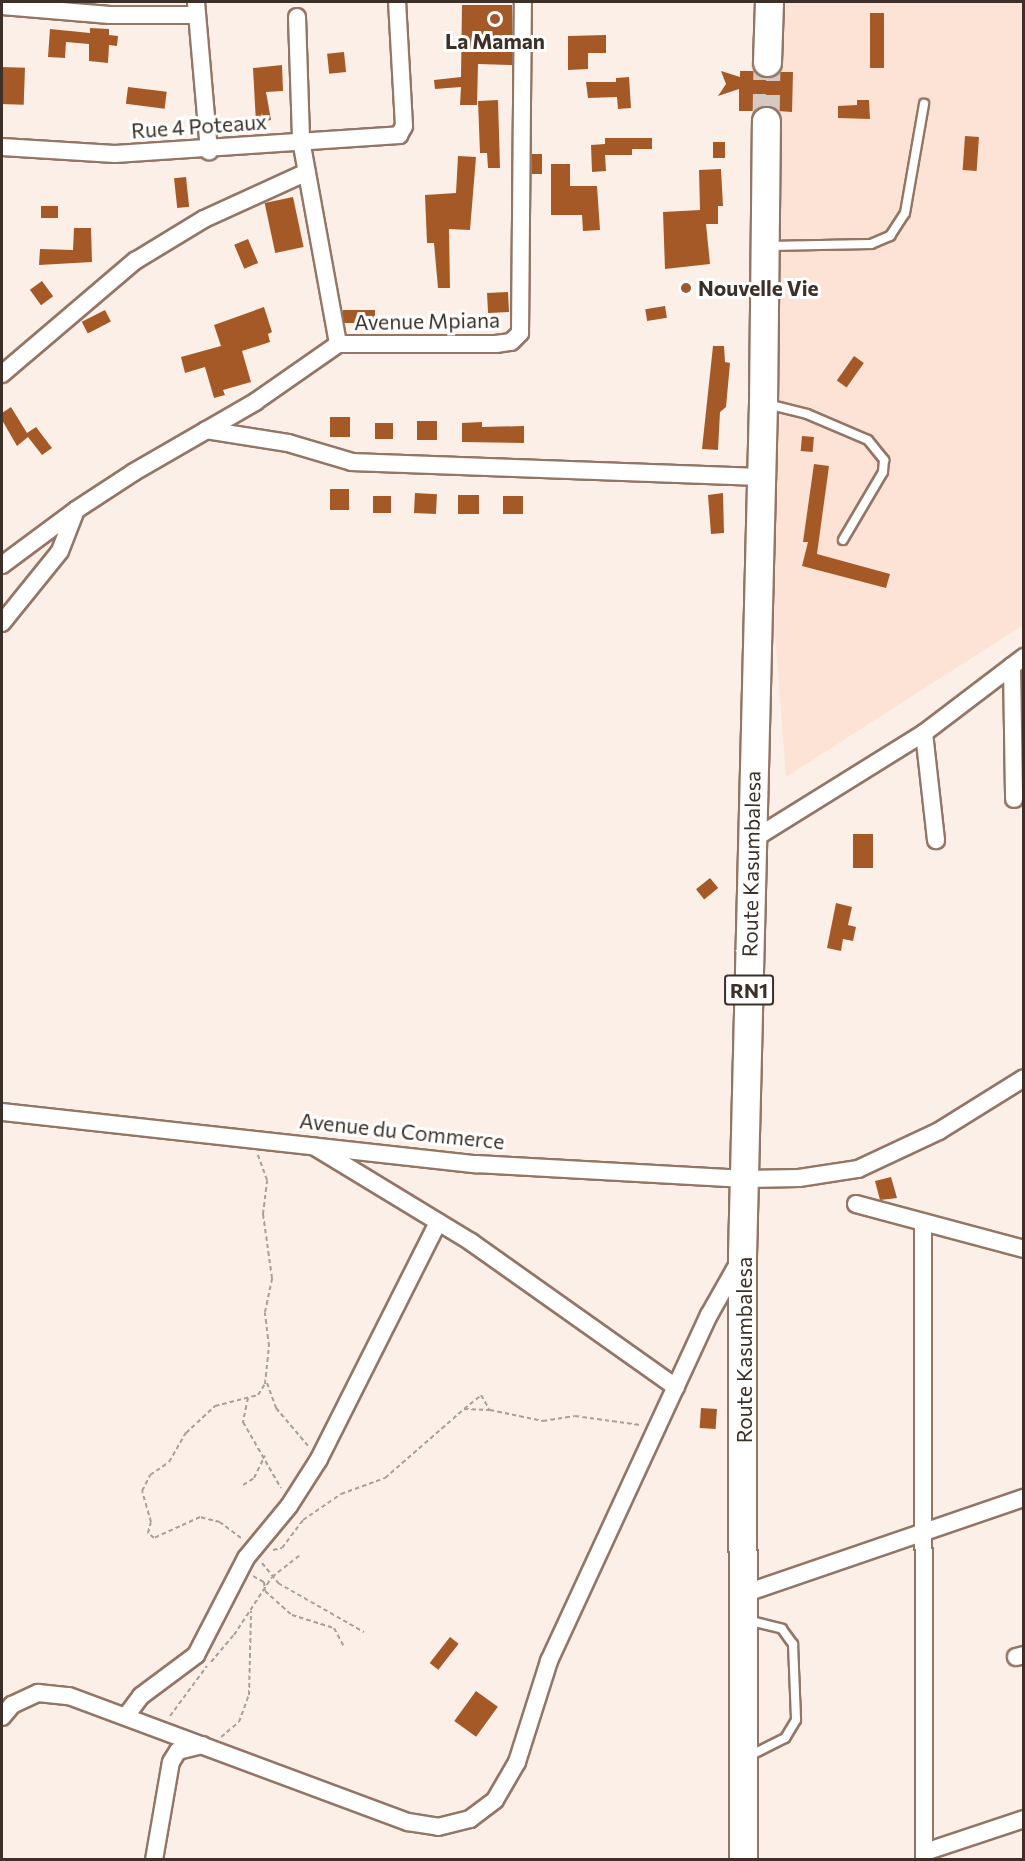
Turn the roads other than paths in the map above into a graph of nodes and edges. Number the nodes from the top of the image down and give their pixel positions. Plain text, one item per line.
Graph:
1 (398, 2) edge
2 (523, 2) edge
3 (769, 2) edge
4 (2, 6) edge
5 (196, 8) edge
6 (297, 17) dead end
7 (767, 62) tunnel mouth
8 (924, 104) dead end
9 (766, 121) tunnel mouth
10 (301, 140) junction
11 (2, 147) edge
12 (209, 151) junction
13 (308, 172) junction
14 (765, 246) junction
15 (338, 344) junction
16 (2, 374) edge
17 (763, 403) junction
18 (206, 430) junction
19 (759, 477) junction
20 (76, 510) junction
21 (843, 540) dead end
22 (2, 565) edge
23 (2, 623) edge
24 (1018, 661) edge
25 (924, 733) junction
26 (1014, 799) dead end
27 (752, 840) junction
28 (936, 840) dead end
29 (1023, 1078) edge
30 (2, 1112) edge
31 (309, 1143) junction
32 (746, 1179) junction
33 (856, 1204) dead end
34 (438, 1222) junction
35 (923, 1225) junction
36 (1023, 1249) edge
37 (742, 1256) junction
38 (676, 1387) junction
39 (1023, 1498) edge
40 (924, 1535) junction
41 (746, 1593) junction
42 (746, 1620) junction
43 (126, 1716) junction
44 (2, 1717) edge
45 (203, 1745) junction
46 (744, 1758) junction
47 (1023, 1819) edge
48 (924, 1856) edge
49 (154, 1860) edge
50 (743, 1860) edge

1 - 10 street, Rue 4 Poteaux
2 - 15 street, Avenue Mpiana
3 - 7 highway
4 - 5 street
5 - 12 street
6 - 10 street
8 - 14 lane
9 - 14 highway, Route Kasumbalesa / RN1
10 - 12 street, Rue 4 Poteaux
10 - 13 street
11 - 12 street, Rue 4 Poteaux
13 - 15 street
13 - 16 street
14 - 17 highway, Route Kasumbalesa / RN1
15 - 18 street, Avenue Mpiana
17 - 19 highway, Route Kasumbalesa / RN1
17 - 21 lane
18 - 19 street
18 - 20 street, Avenue Mpiana
19 - 27 highway, Route Kasumbalesa / RN1
20 - 22 street, Avenue Mpiana
20 - 23 street
24 - 25 street
24 - 26 street
25 - 27 street
25 - 28 street
27 - 32 highway, Route Kasumbalesa / RN1
29 - 32 street, Avenue du Commerce
30 - 31 street, Avenue du Commerce
31 - 32 street, Avenue du Commerce
31 - 34 street
32 - 37 highway, Route Kasumbalesa / RN1
33 - 35 street
34 - 38 street
34 - 43 street
35 - 36 street
35 - 40 street
37 - 38 street
37 - 41 highway, Route Kasumbalesa / RN1
38 - 45 street
39 - 40 street
40 - 41 street
40 - 48 street
41 - 42 highway, Route Kasumbalesa / RN1
42 - 46 highway, Route Kasumbalesa / RN1
42 - 46 lane
43 - 44 street
43 - 45 street
45 - 49 street
46 - 50 highway, Route Kasumbalesa / RN1
47 - 48 street

